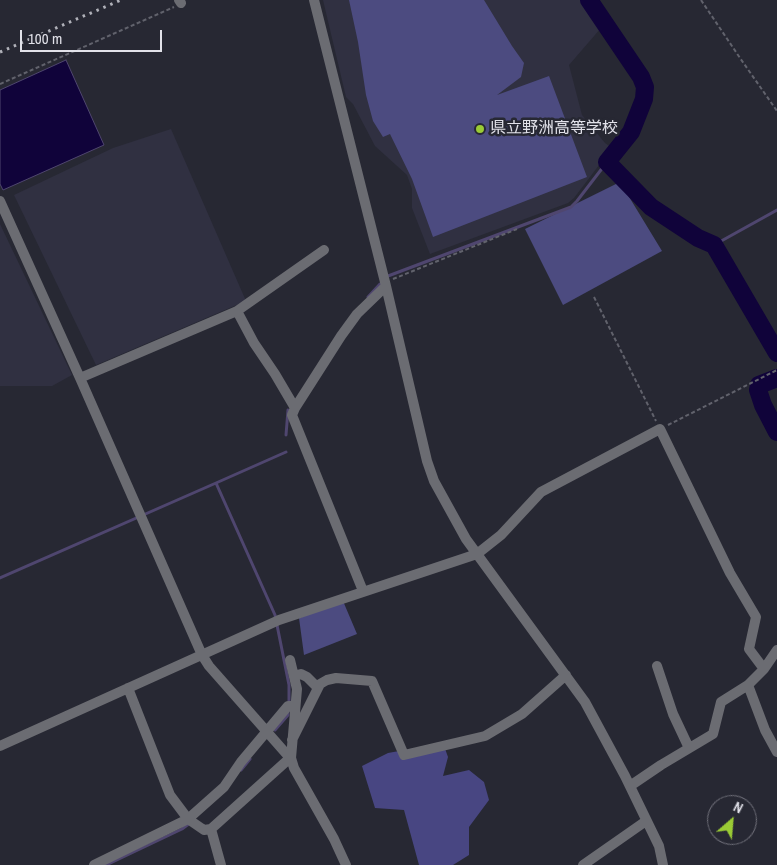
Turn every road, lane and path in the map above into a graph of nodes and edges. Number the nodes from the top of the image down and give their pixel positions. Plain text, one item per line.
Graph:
1 (314, 0) edge
2 (701, 0) edge
3 (180, 2) edge
4 (0, 84) edge
5 (777, 111) edge
6 (0, 201) edge
7 (517, 230) dead end
8 (324, 250) dead end
9 (386, 286) junction
10 (594, 296) dead end
11 (237, 311) junction
12 (777, 370) edge
13 (80, 378) junction
14 (295, 408) junction
15 (660, 429) junction
16 (477, 554) junction
17 (363, 591) junction
18 (777, 650) edge
19 (202, 655) junction
20 (290, 660) dead end
21 (657, 666) dead end
22 (764, 669) junction
23 (566, 675) junction
24 (294, 676) junction
25 (748, 685) junction
26 (128, 688) junction
27 (318, 688) junction
28 (296, 706) junction
29 (267, 731) junction
30 (292, 740) junction
31 (0, 746) edge
32 (689, 748) junction
33 (777, 752) edge
34 (630, 786) junction
35 (188, 819) junction
36 (646, 821) junction
37 (211, 830) junction
38 (94, 865) edge
39 (221, 865) edge
40 (346, 865) edge
41 (583, 865) edge
42 (663, 865) edge

1 - 9 street
2 - 5 path
3 - 4 path
6 - 13 street
7 - 9 path
8 - 11 street
9 - 14 street
9 - 16 street
10 - 15 path
11 - 13 street
11 - 14 street
12 - 15 path
13 - 19 street
14 - 17 street
15 - 16 street
15 - 22 street
16 - 17 street
16 - 23 street
17 - 19 street
18 - 22 street
19 - 26 street
19 - 29 street
20 - 24 street
21 - 32 street
22 - 25 street
23 - 27 street
23 - 34 street
24 - 27 street
24 - 28 street
25 - 32 street
25 - 33 street
26 - 31 street
26 - 35 street
27 - 30 street
28 - 29 street
28 - 30 street
29 - 35 street
29 - 37 street
30 - 40 street
32 - 34 street
34 - 36 street
35 - 37 street
35 - 38 street
36 - 41 street
36 - 42 street
37 - 39 street

